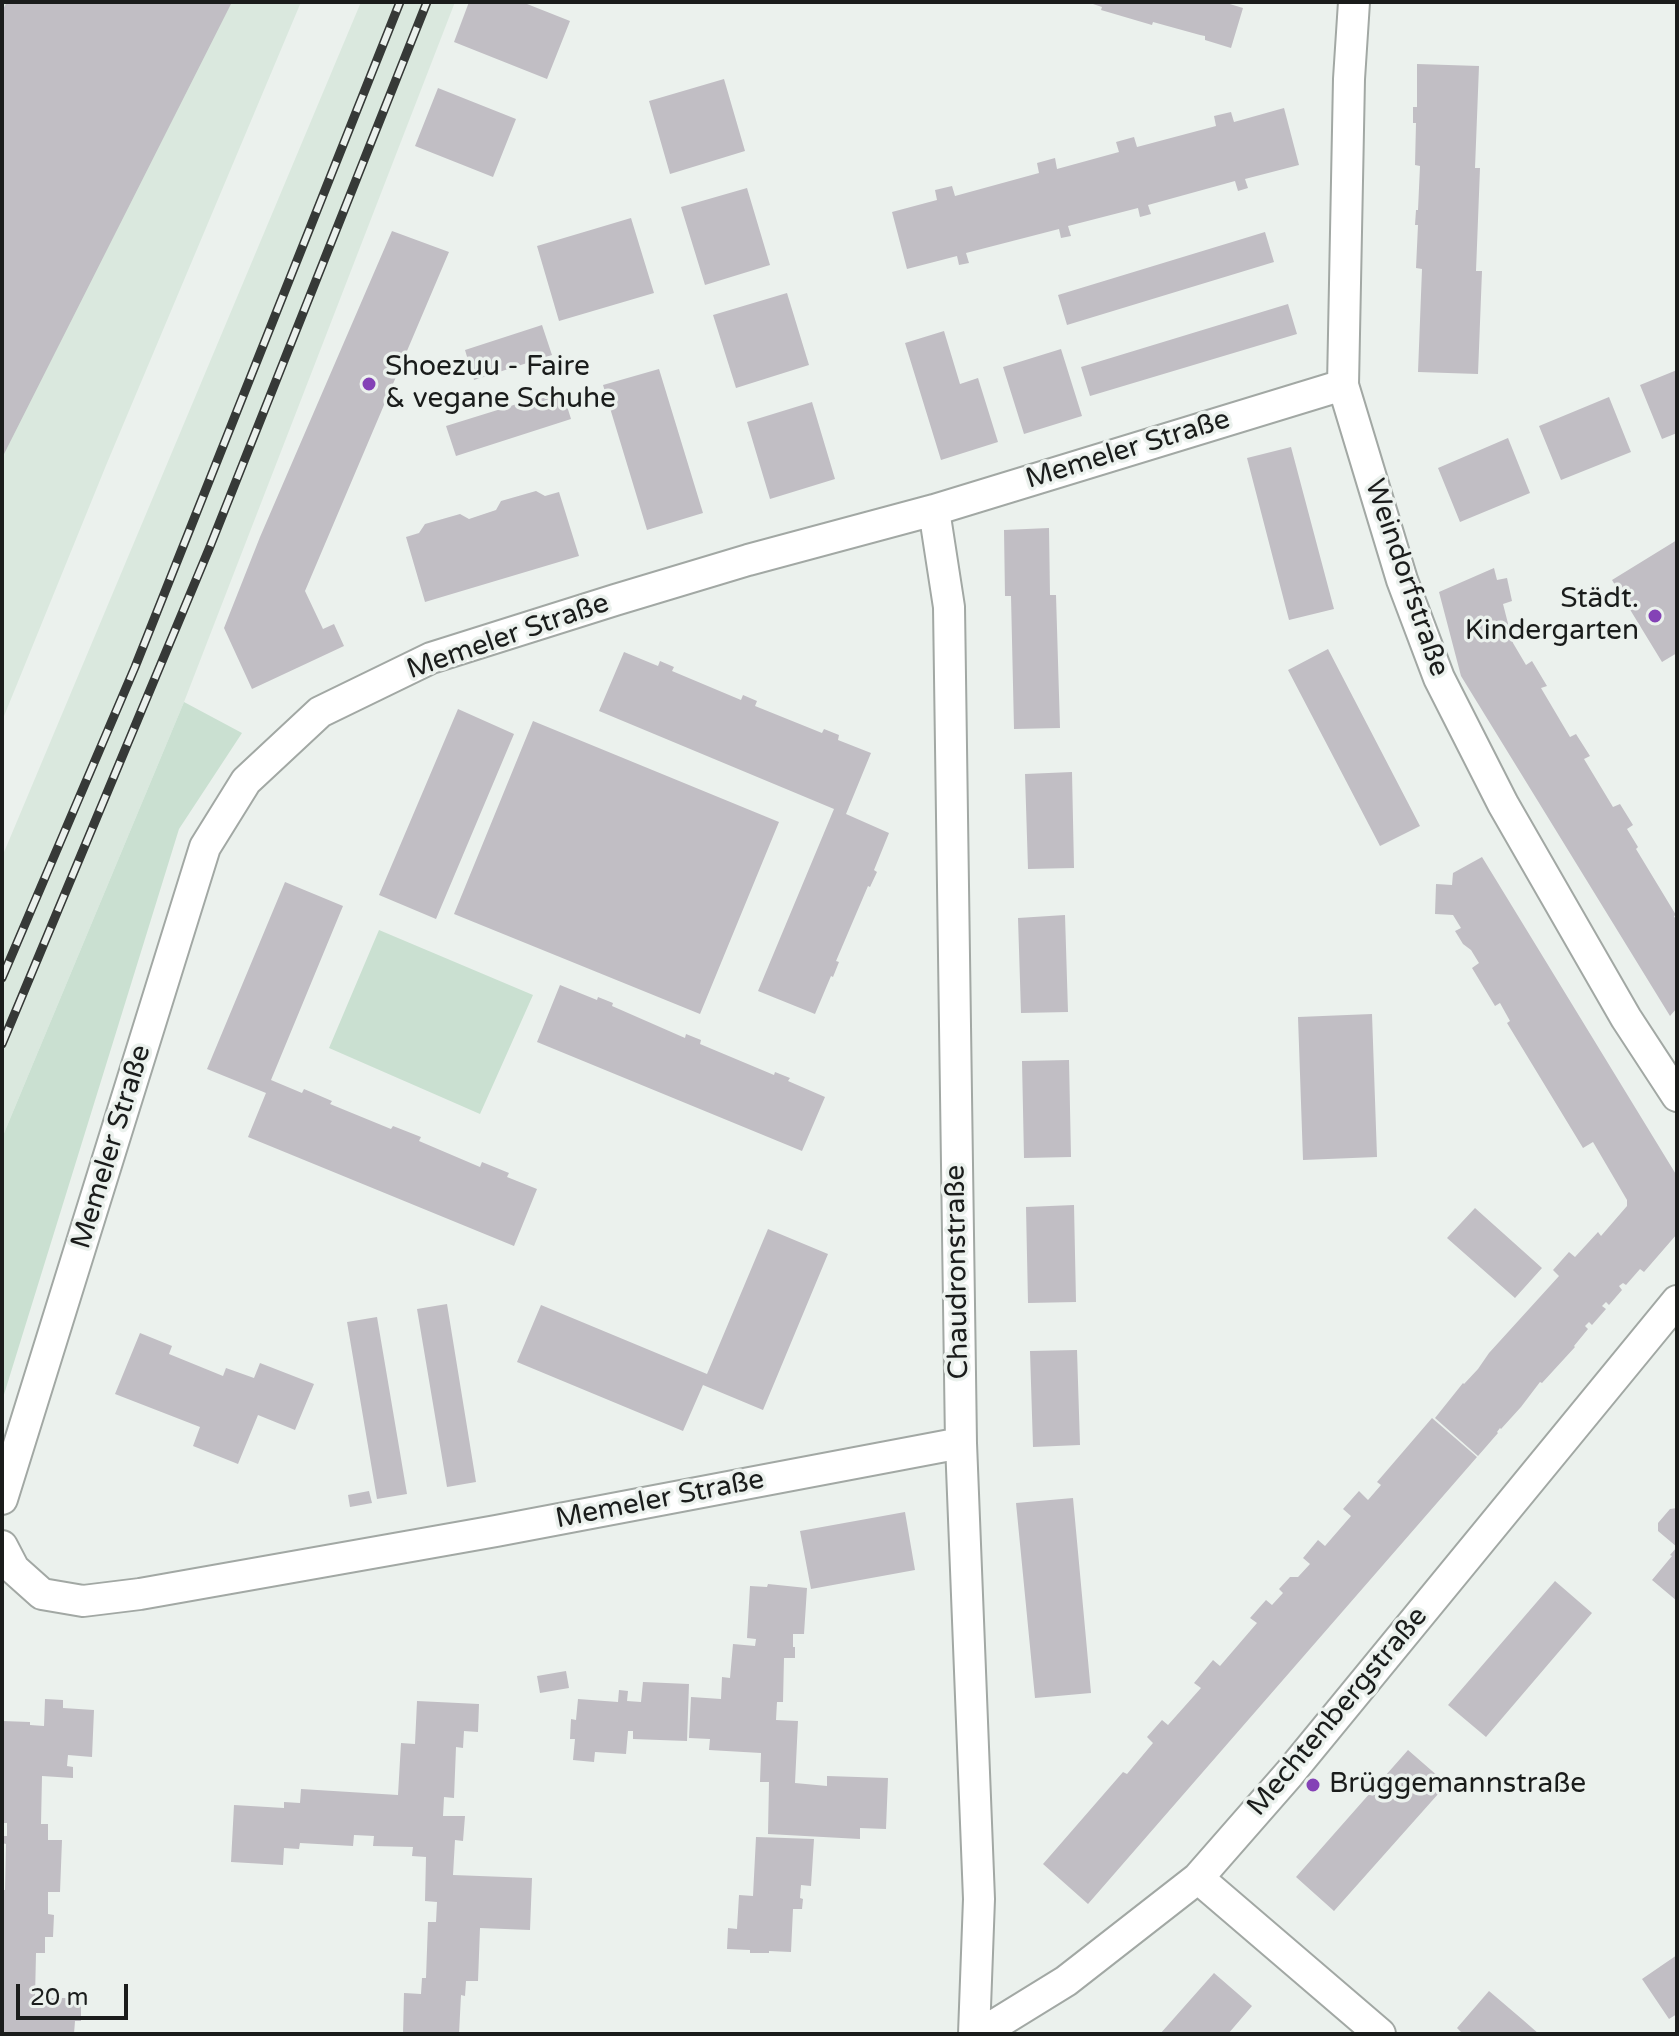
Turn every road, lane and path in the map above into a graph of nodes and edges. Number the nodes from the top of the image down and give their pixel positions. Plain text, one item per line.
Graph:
1 (1354, 2) edge
2 (1343, 385) junction
3 (934, 510) junction
4 (1677, 1096) edge
5 (1677, 1301) edge
6 (961, 1443) junction
7 (2, 1499) edge
8 (2, 1546) edge
9 (1198, 1878) junction
10 (974, 2034) edge
11 (980, 2034) edge
12 (1380, 2034) edge

1 - 2 street, Weindorfstraße
2 - 3 street, Memeler Straße
2 - 4 street, Weindorfstraße
3 - 6 street, Chaudronstraße
3 - 7 street, Memeler Straße
5 - 9 street, Mechtenbergstraße
6 - 8 street, Memeler Straße
6 - 10 street, Chaudronstraße
9 - 11 street, Mechtenbergstraße
9 - 12 street

